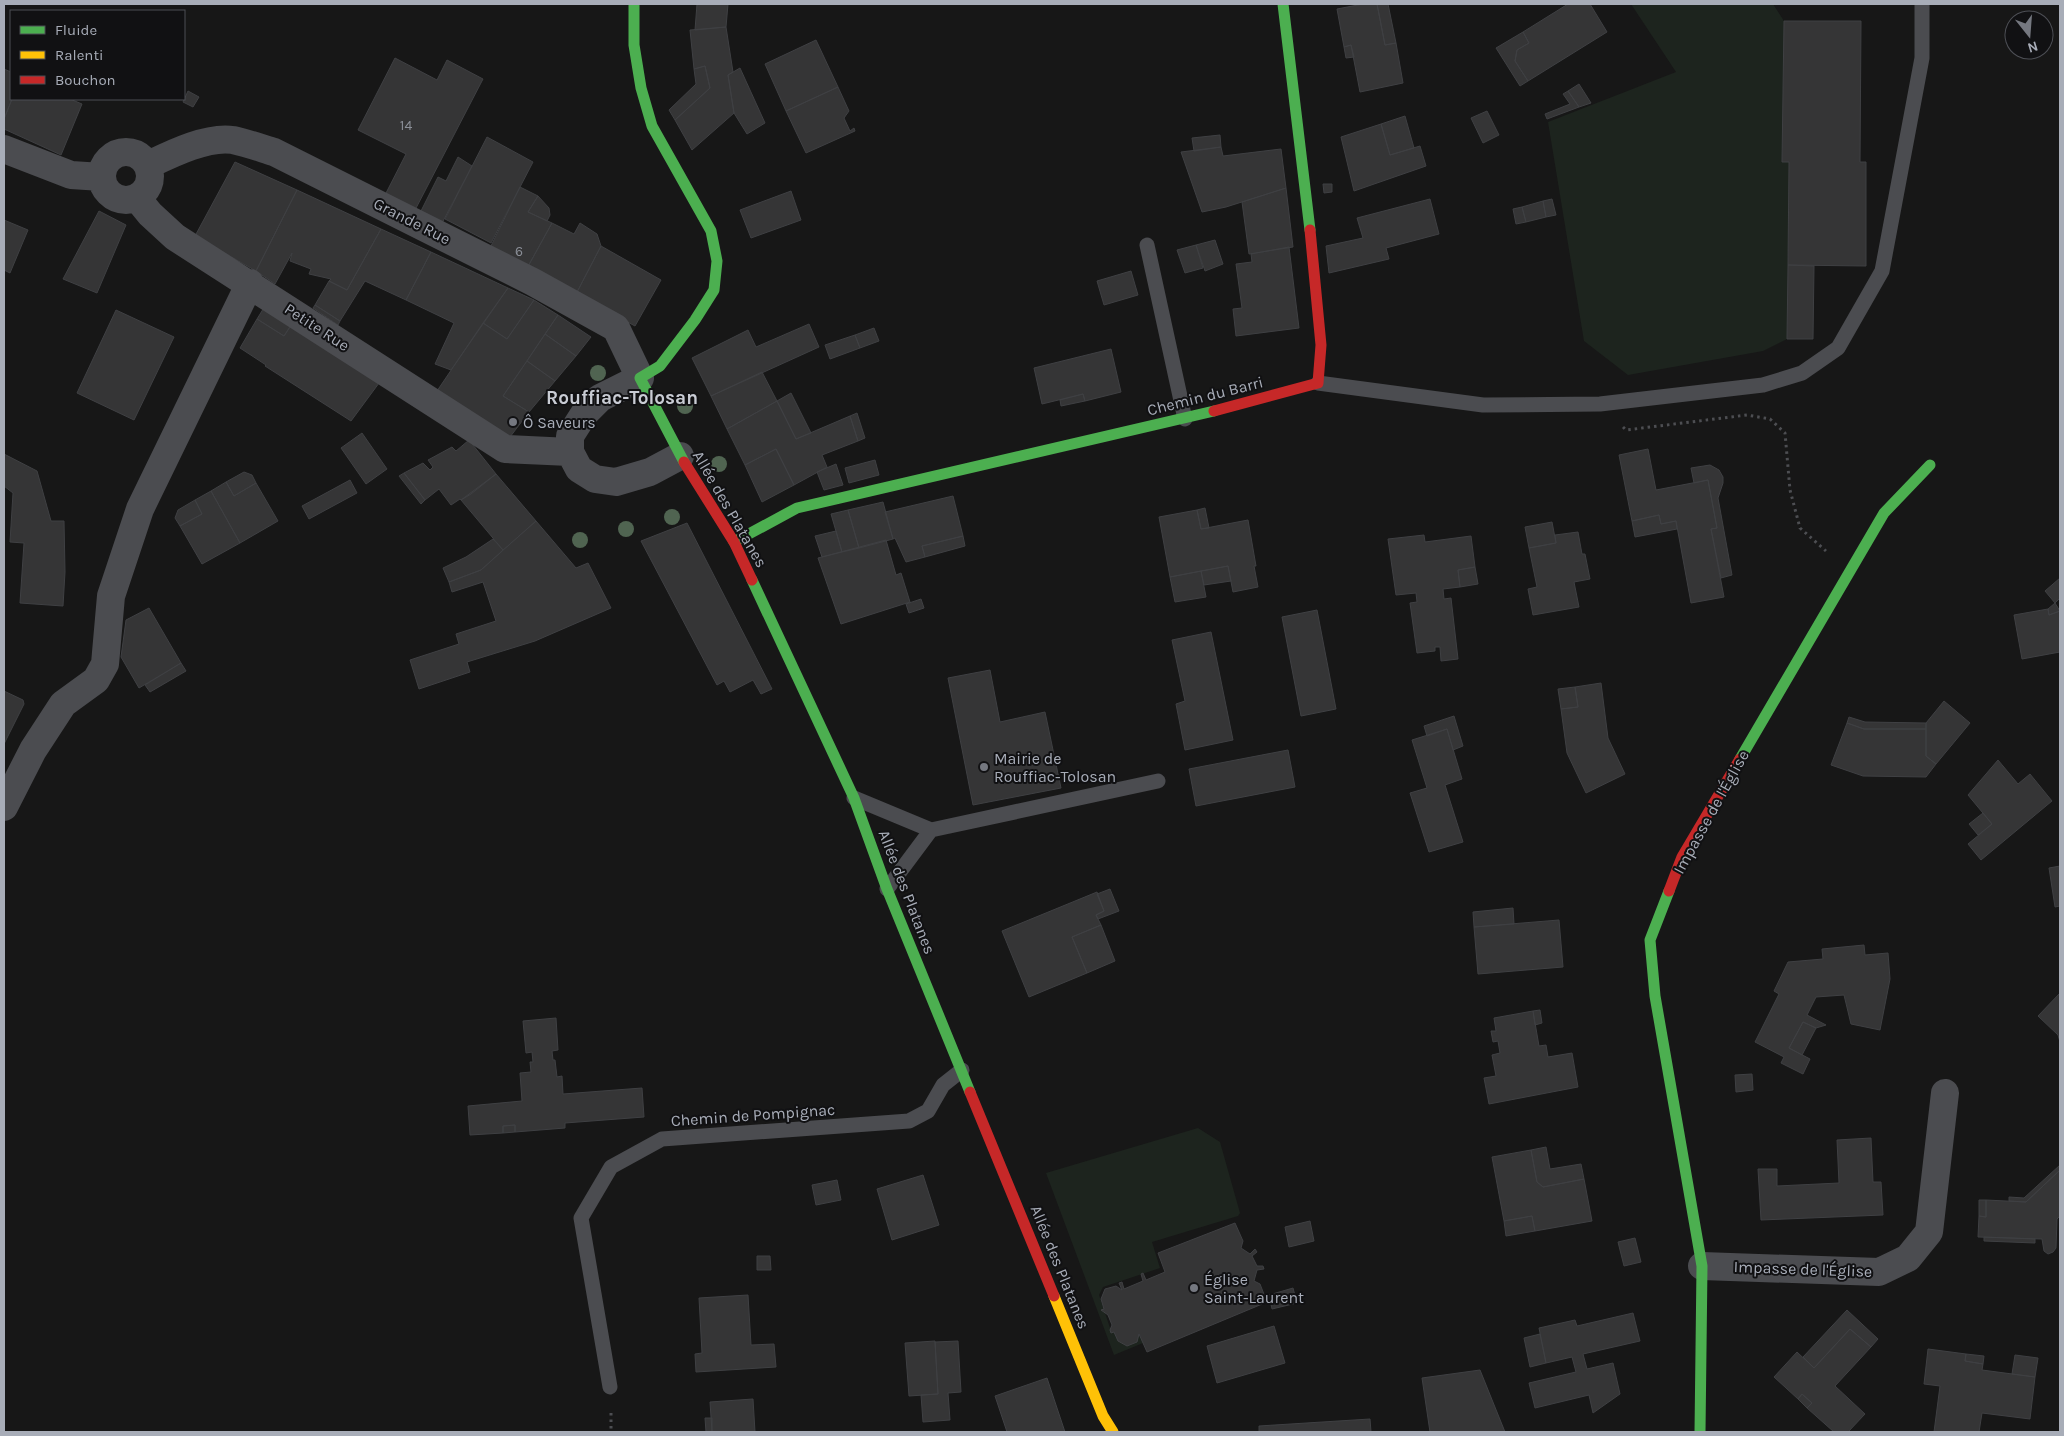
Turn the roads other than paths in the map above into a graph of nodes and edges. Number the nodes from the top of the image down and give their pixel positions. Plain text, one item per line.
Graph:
1 (634, 4) edge
2 (1283, 4) edge
3 (1922, 4) edge
4 (4, 149) edge
5 (148, 165) junction
6 (102, 177) junction
7 (137, 198) junction
8 (1146, 244) dead end
9 (250, 283) junction
10 (640, 378) junction
11 (1318, 384) junction
12 (1185, 419) junction
13 (570, 452) junction
14 (680, 456) junction
15 (1930, 465) dead end
16 (734, 542) junction
17 (1158, 780) dead end
18 (854, 798) junction
19 (4, 806) edge
20 (931, 830) junction
21 (887, 888) junction
22 (962, 1070) junction
23 (1945, 1093) dead end
24 (1702, 1266) junction
25 (610, 1387) dead end
26 (1113, 1432) edge
27 (1700, 1432) edge

1 - 10 street
2 - 11 street
3 - 11 lane
4 - 6 street
5 - 6 street
5 - 7 street
5 - 10 street, Grande Rue
6 - 7 street
7 - 9 street, Petite Rue
8 - 12 lane
9 - 13 street, Petite Rue
9 - 19 street
10 - 13 street
10 - 14 street, Allée des Platanes
11 - 12 street, Chemin du Barri
12 - 16 street, Chemin du Barri
13 - 14 street
14 - 16 street, Allée des Platanes
15 - 24 street, Impasse de l'Église
16 - 18 street, Allée des Platanes
17 - 20 lane
18 - 20 lane
18 - 21 street, Allée des Platanes
20 - 21 lane
21 - 22 street, Allée des Platanes
22 - 25 lane, Chemin de Pompignac
22 - 26 street, Allée des Platanes
23 - 24 street, Impasse de l'Église
24 - 27 street, Impasse de l'Église

